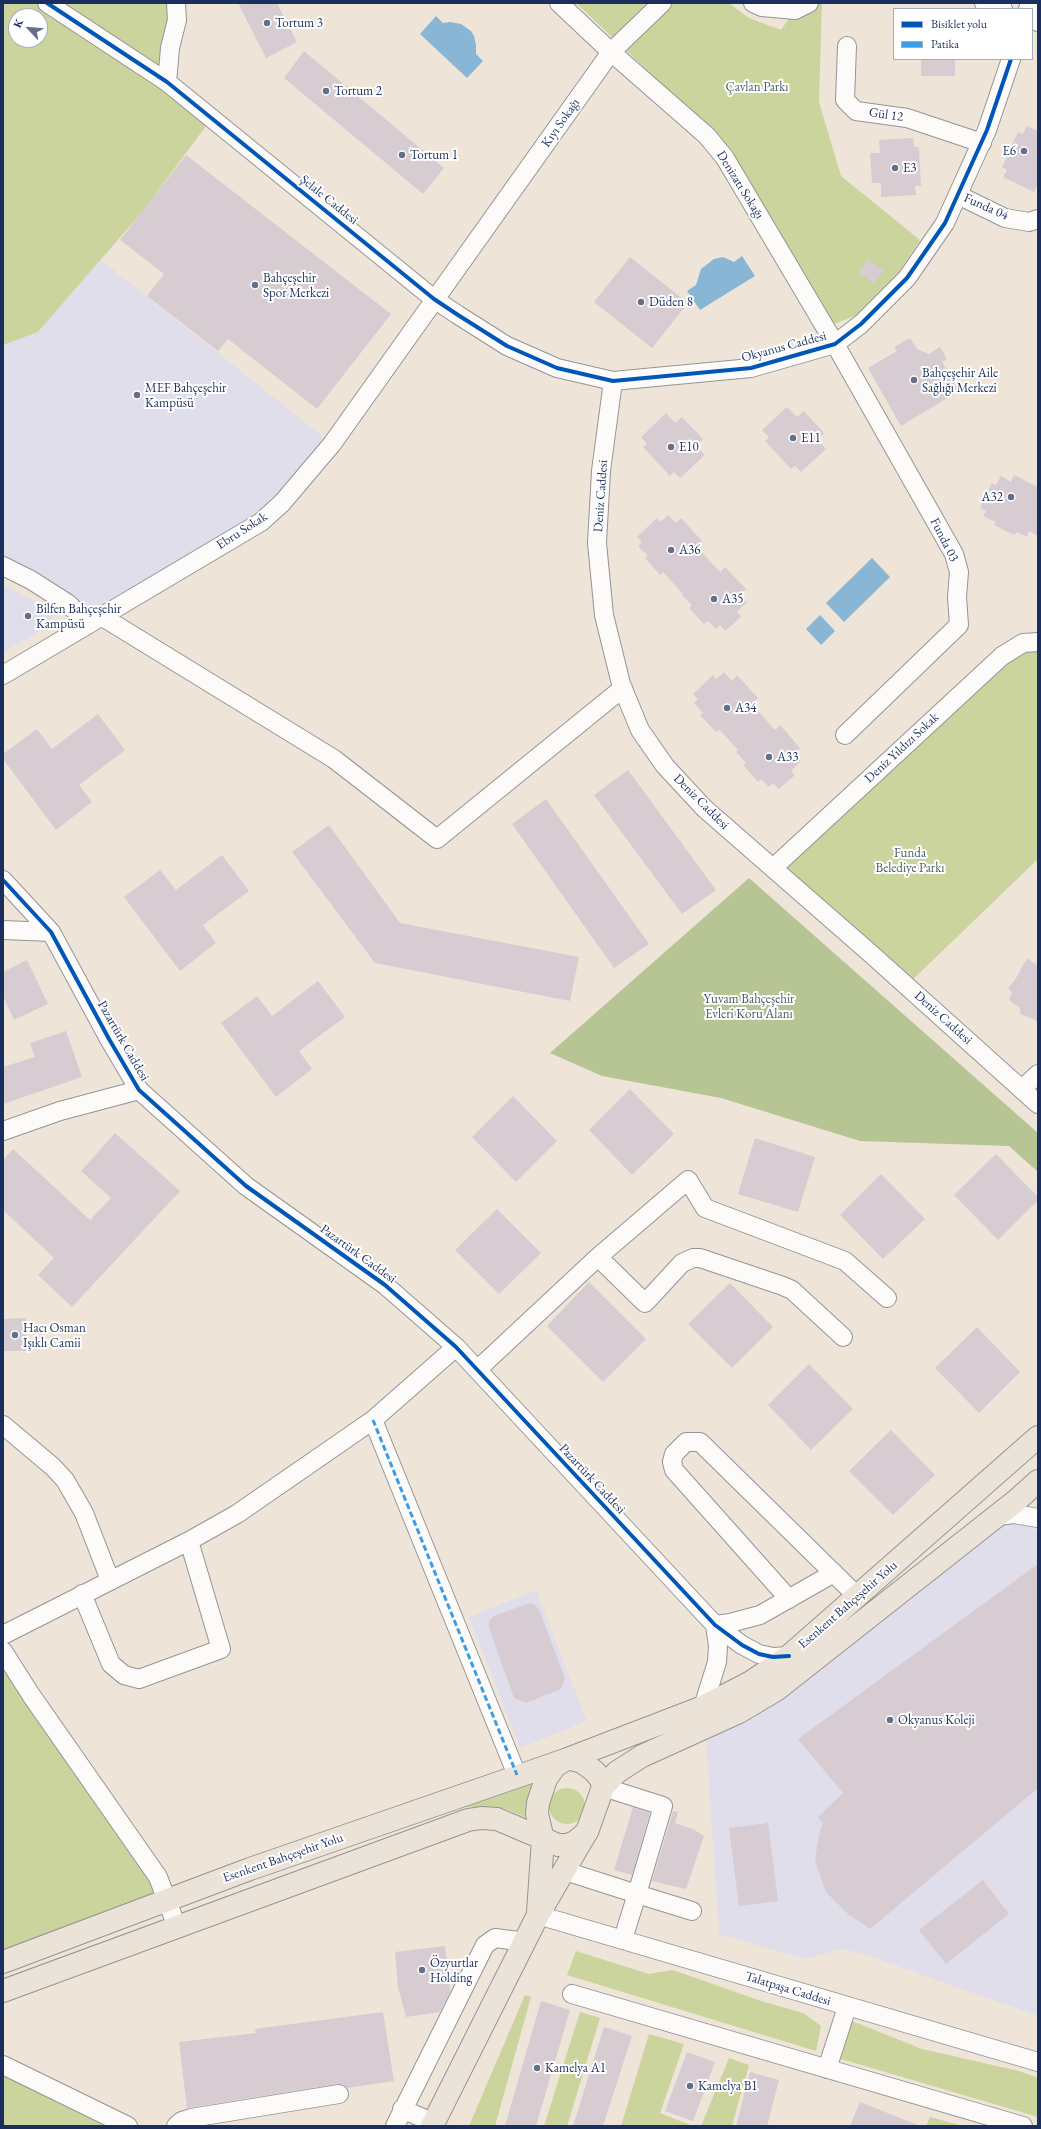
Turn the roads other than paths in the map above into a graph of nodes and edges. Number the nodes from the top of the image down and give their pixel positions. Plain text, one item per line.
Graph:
1 (47, 3) edge
2 (176, 3) edge
3 (559, 3) edge
4 (662, 3) edge
5 (753, 3) edge
6 (809, 3) edge
7 (984, 3) edge
8 (1000, 8) edge
9 (848, 46) dead end
10 (611, 52) junction
11 (1011, 60) edge
12 (166, 82) junction
13 (982, 143) junction
14 (958, 195) junction
15 (1038, 219) edge
16 (434, 299) junction
17 (835, 344) junction
18 (613, 380) junction
19 (3, 566) edge
20 (95, 620) junction
21 (1038, 642) edge
22 (3, 675) edge
23 (622, 688) junction
24 (845, 735) dead end
25 (773, 868) junction
26 (3, 880) edge
27 (3, 930) edge
28 (51, 932) junction
29 (1038, 1074) edge
30 (1022, 1089) junction
31 (139, 1090) junction
32 (1038, 1104) edge
33 (3, 1131) edge
34 (598, 1257) junction
35 (887, 1298) dead end
36 (843, 1337) dead end
37 (456, 1347) junction
38 (477, 1370) junction
39 (373, 1420) junction
40 (3, 1425) edge
41 (1038, 1437) edge
42 (1038, 1481) edge
43 (998, 1516) junction
44 (1038, 1518) edge
45 (189, 1541) junction
46 (834, 1573) junction
47 (110, 1580) junction
48 (82, 1594) junction
49 (858, 1597) junction
50 (789, 1599) junction
51 (714, 1625) junction
52 (3, 1635) edge
53 (3, 1651) edge
54 (789, 1656) junction
55 (702, 1707) junction
56 (565, 1760) junction
57 (517, 1775) junction
58 (603, 1786) junction
59 (589, 1828) junction
60 (543, 1839) junction
61 (565, 1871) junction
62 (637, 1894) junction
63 (168, 1900) junction
64 (692, 1911) dead end
65 (538, 1915) junction
66 (177, 1927) junction
67 (623, 1939) junction
68 (526, 1942) junction
69 (3, 1962) edge
70 (3, 1991) edge
71 (572, 1994) dead end
72 (847, 2007) junction
73 (1038, 2062) edge
74 (3, 2065) edge
75 (827, 2069) junction
76 (339, 2094) dead end
77 (402, 2109) junction
78 (433, 2124) edge
79 (128, 2126) edge
80 (176, 2126) edge
81 (395, 2126) edge
82 (1023, 2126) edge

1 - 12 street, Şelale Caddesi
2 - 12 street
3 - 10 street, Denizatı Sokağı
4 - 10 street, Kıyı Sokağı
5 - 6 street
7 - 8 street
9 - 13 street, Gül 12
10 - 16 street, Kıyı Sokağı
10 - 17 street, Denizatı Sokağı
11 - 13 street, Okyanus Caddesi
12 - 16 street, Şelale Caddesi
13 - 14 street, Okyanus Caddesi
14 - 15 street, Funda 04
14 - 17 street, Okyanus Caddesi
16 - 18 street, Şelale Caddesi
16 - 20 street, Ebru Sokak
17 - 18 street, Okyanus Caddesi
17 - 24 street, Funda 03
18 - 23 street, Deniz Caddesi
19 - 20 street
20 - 22 street, Ebru Sokak
20 - 23 street
21 - 25 street, Deniz Yıldızı Sokak
23 - 25 street, Deniz Caddesi
25 - 30 street, Deniz Caddesi
26 - 28 street, Pazartürk Caddesi
27 - 28 street
28 - 31 street, Pazartürk Caddesi
29 - 30 street
30 - 32 street, Deniz Caddesi
31 - 33 street
31 - 37 street, Pazartürk Caddesi
34 - 35 street
34 - 36 street
34 - 38 street
37 - 38 street, Pazartürk Caddesi
37 - 39 street
38 - 51 street, Pazartürk Caddesi
39 - 45 street
39 - 57 street
40 - 47 street
41 - 49 main road, Esenkent Bahçeşehir Yolu
42 - 43 main road, Esenkent Bahçeşehir Yolu
43 - 44 street
43 - 58 main road, Esenkent Bahçeşehir Yolu
45 - 47 street
45 - 48 street
46 - 49 street
46 - 50 street
46 - 50 street
47 - 48 street
48 - 52 street
49 - 54 main road, Esenkent Bahçeşehir Yolu
50 - 51 street
51 - 54 street, Pazartürk Caddesi
51 - 55 street
53 - 63 street
54 - 55 main road, Esenkent Bahçeşehir Yolu
55 - 56 main road, Esenkent Bahçeşehir Yolu
56 - 57 main road, Esenkent Bahçeşehir Yolu
56 - 58 main road, Esenkent Bahçeşehir Yolu
56 - 60 main road, Esenkent Bahçeşehir Yolu
57 - 63 main road, Esenkent Bahçeşehir Yolu
58 - 59 main road, Esenkent Bahçeşehir Yolu
58 - 62 street
59 - 60 main road, Esenkent Bahçeşehir Yolu
59 - 61 main road
60 - 65 main road
60 - 66 main road, Esenkent Bahçeşehir Yolu
61 - 62 street
61 - 65 main road
62 - 64 street
62 - 67 street
63 - 66 street
63 - 69 main road, Esenkent Bahçeşehir Yolu
65 - 67 street, Talatpaşa Caddesi
65 - 68 main road
66 - 70 main road, Esenkent Bahçeşehir Yolu
67 - 72 street, Talatpaşa Caddesi
68 - 77 street
68 - 78 main road
71 - 75 street
72 - 73 street, Talatpaşa Caddesi
72 - 75 street
74 - 79 street
75 - 82 street
76 - 80 street
77 - 78 street
77 - 81 street

